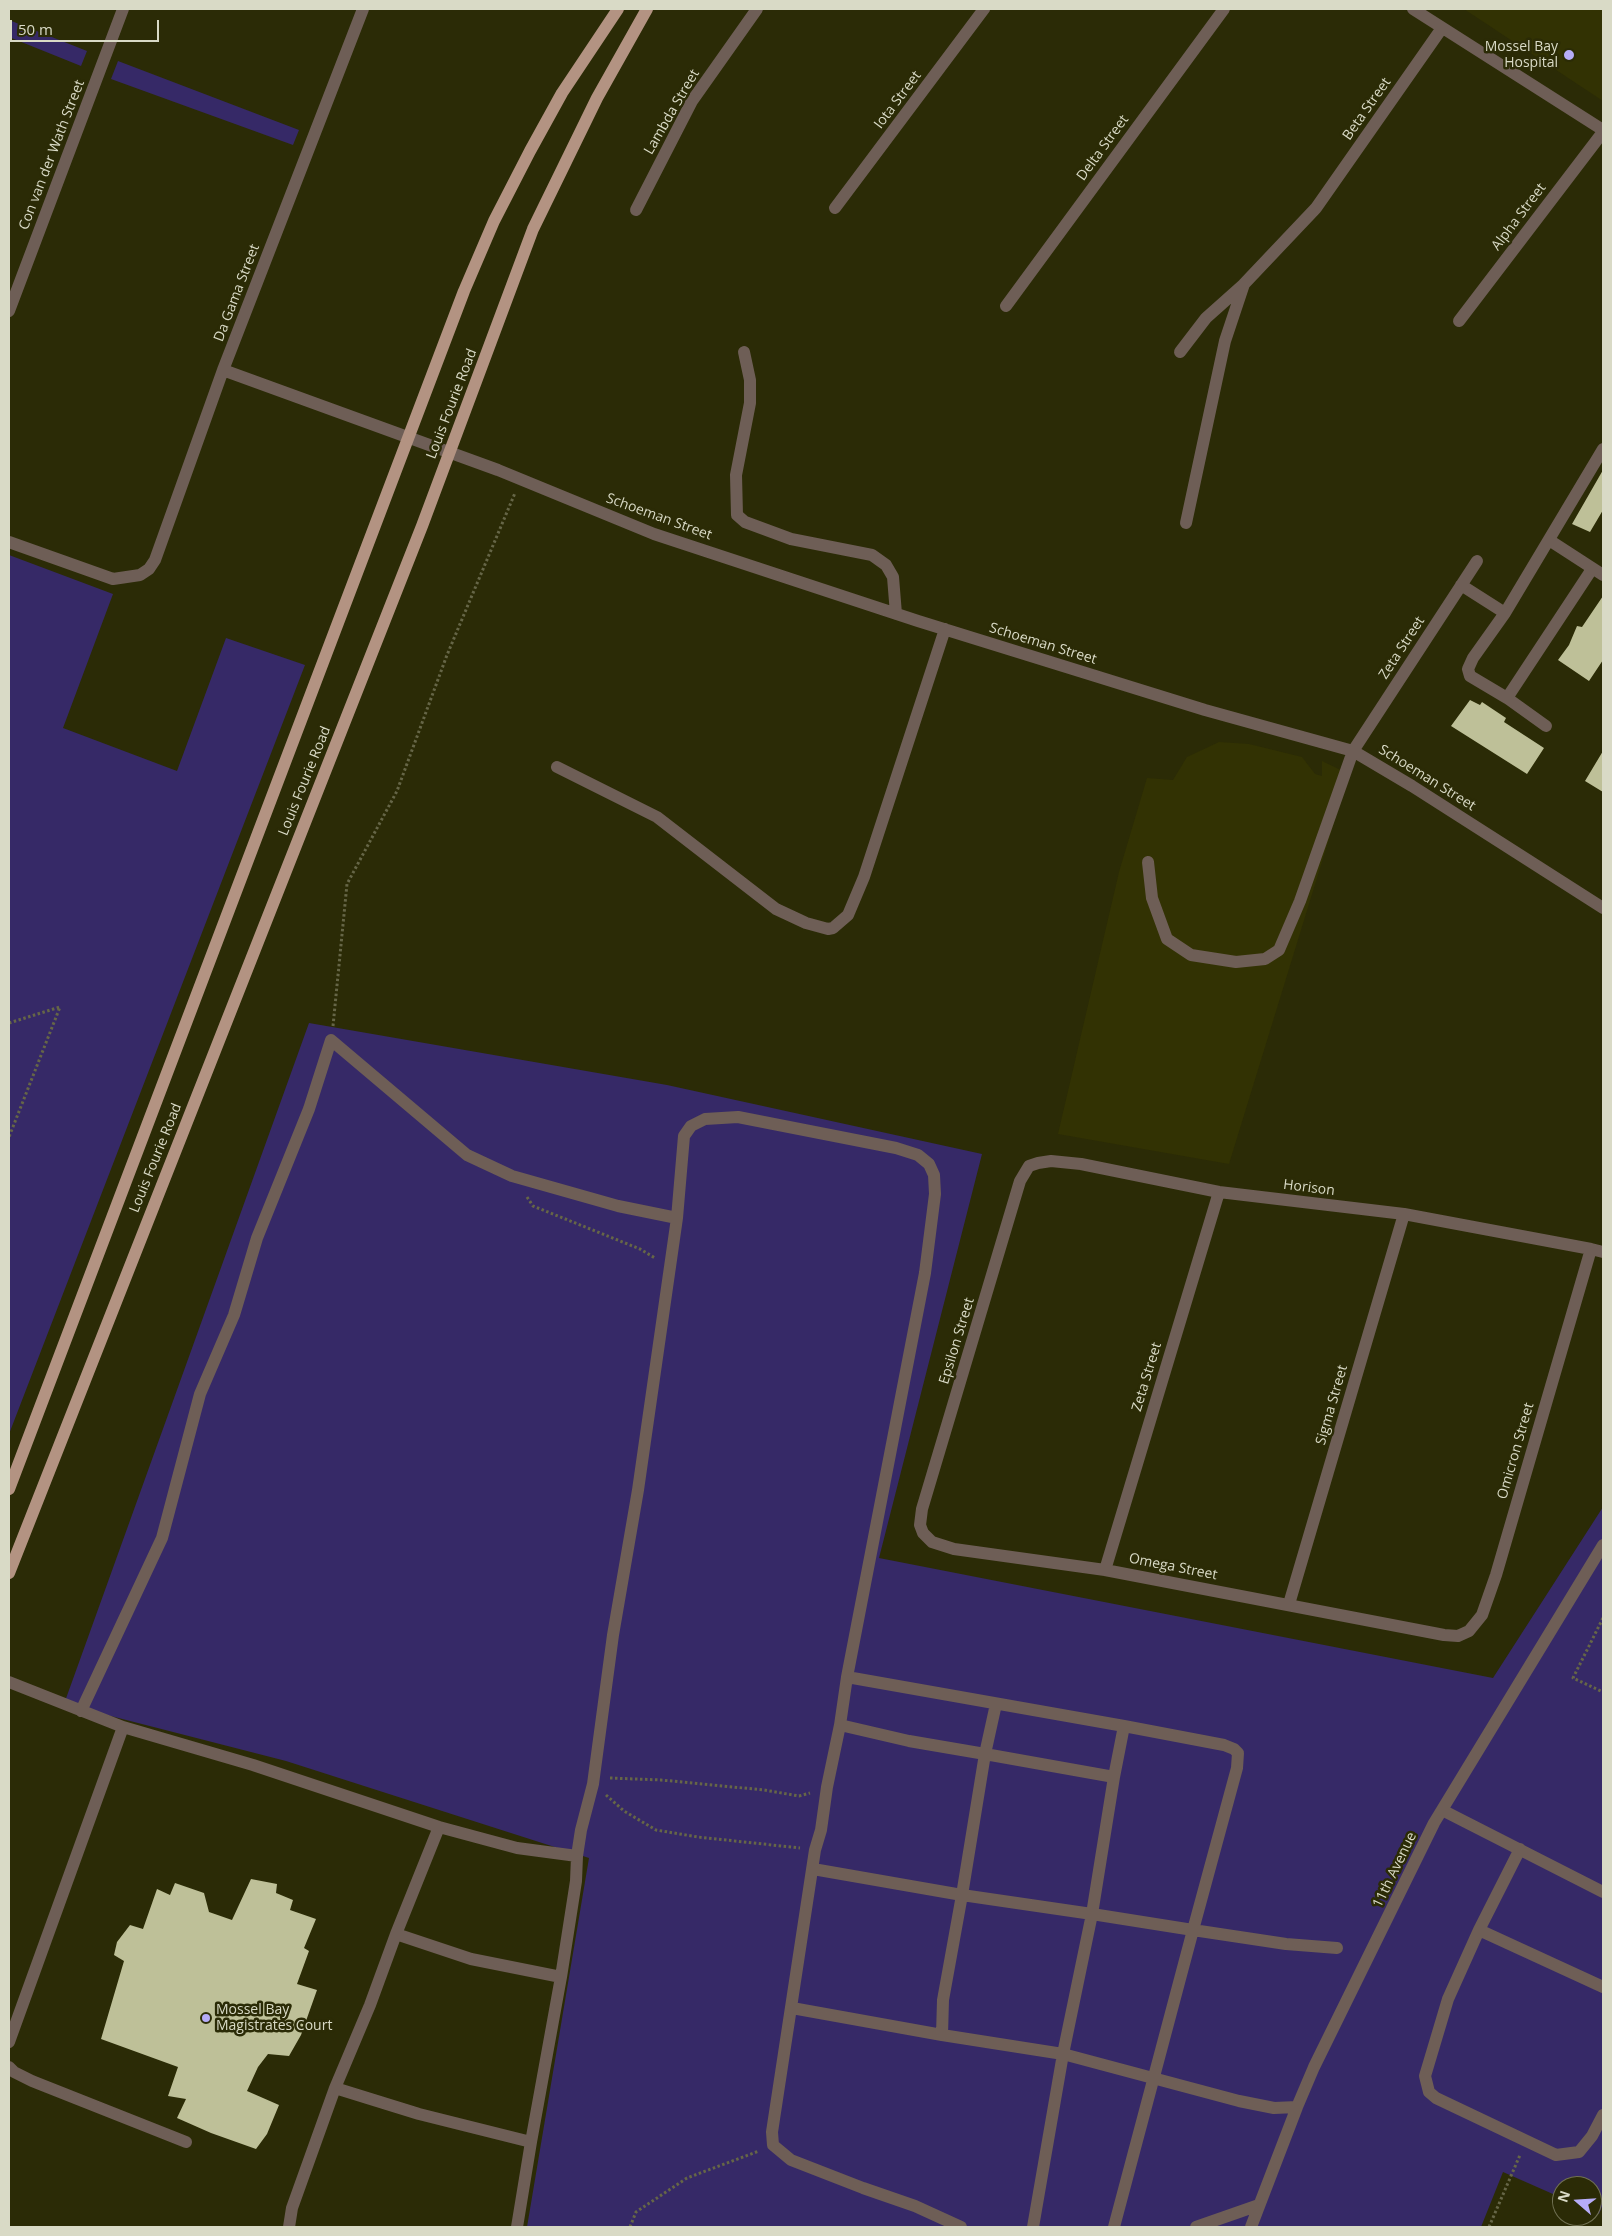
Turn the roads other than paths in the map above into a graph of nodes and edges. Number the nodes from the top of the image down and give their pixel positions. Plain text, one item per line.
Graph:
1 (122, 9) edge
2 (363, 9) edge
3 (618, 9) edge
4 (647, 9) edge
5 (757, 9) edge
6 (984, 9) edge
7 (1224, 9) edge
8 (1413, 9) edge
9 (1442, 28) junction
10 (1603, 131) edge
11 (835, 208) dead end
12 (636, 210) dead end
13 (1244, 284) junction
14 (1006, 306) dead end
15 (9, 311) edge
16 (1459, 321) dead end
17 (744, 352) dead end
18 (1180, 352) dead end
19 (224, 370) junction
20 (406, 438) junction
21 (1603, 450) edge
22 (450, 454) junction
23 (1186, 523) dead end
24 (1548, 540) junction
25 (9, 542) edge
26 (1476, 561) dead end
27 (1592, 569) junction
28 (1603, 575) edge
29 (1461, 585) junction
30 (1505, 613) junction
31 (896, 614) junction
32 (945, 630) junction
33 (1507, 698) junction
34 (1546, 726) dead end
35 (1353, 751) junction
36 (557, 767) dead end
37 (1148, 862) dead end
38 (1603, 908) edge
39 (1020, 1181) joint
40 (1218, 1192) junction
41 (1404, 1214) junction
42 (677, 1218) junction
43 (1597, 1250) edge
44 (9, 1489) edge
45 (922, 1509) joint
46 (1603, 1545) edge
47 (1105, 1570) junction
48 (9, 1573) edge
49 (1289, 1604) junction
50 (1444, 1635) joint
51 (847, 1677) junction
52 (9, 1682) edge
53 (996, 1704) junction
54 (81, 1711) junction
55 (840, 1725) junction
56 (1124, 1726) junction
57 (123, 1727) junction
58 (985, 1754) junction
59 (1114, 1777) junction
60 (1442, 1810) junction
61 (439, 1827) junction
62 (1520, 1849) junction
63 (577, 1856) junction
64 (813, 1869) junction
65 (1603, 1892) edge
66 (962, 1895) junction
67 (1092, 1914) junction
68 (1193, 1930) junction
69 (1480, 1930) junction
70 (396, 1934) junction
71 (1336, 1948) dead end
72 (561, 1977) junction
73 (1603, 1987) edge
74 (792, 2008) junction
75 (942, 2035) junction
76 (9, 2042) edge
77 (1062, 2054) junction
78 (10, 2074) edge
79 (1155, 2079) junction
80 (336, 2088) junction
81 (1297, 2107) junction
82 (1603, 2115) edge
83 (186, 2142) dead end
84 (531, 2142) junction
85 (1259, 2206) junction
86 (289, 2227) edge
87 (517, 2227) edge
88 (961, 2227) edge
89 (1033, 2227) edge
90 (1114, 2227) edge
91 (1196, 2227) edge
92 (1251, 2227) edge

1 - 15 street, Con van der Wath Street
2 - 19 street, Da Gama Street
3 - 20 main road, Louis Fourie Road
4 - 22 main road, Louis Fourie Road
5 - 12 street, Lambda Street
6 - 11 street, Iota Street
7 - 14 street, Delta Street
8 - 9 street
9 - 10 street
9 - 13 street, Beta Street
10 - 16 street, Alpha Street
13 - 18 street, Beta Street
13 - 23 street
17 - 31 street
19 - 20 street, Schoeman Street
19 - 25 street, Da Gama Street
20 - 22 street, Schoeman Street
20 - 44 main road, Louis Fourie Road
21 - 24 street
22 - 31 street, Schoeman Street
22 - 48 main road, Louis Fourie Road
24 - 27 street
24 - 30 street
26 - 29 street, Zeta Street
27 - 28 street
27 - 33 street
29 - 30 street
29 - 35 street, Zeta Street
30 - 33 street
31 - 32 street, Schoeman Street
32 - 35 street, Schoeman Street
32 - 36 street
33 - 34 street
35 - 37 street, Zeta Street
35 - 38 street, Schoeman Street
39 - 40 street, Horison
39 - 45 street, Epsilon Street
40 - 41 street, Horison
40 - 47 street, Zeta Street
41 - 43 street, Horison
41 - 49 street, Sigma Street
42 - 51 street
42 - 54 street
42 - 63 street
43 - 50 street, Omicron Street
45 - 47 street, Omega Street
46 - 60 street, 11th Avenue
47 - 49 street, Omega Street
49 - 50 street, Omega Street
51 - 53 street
51 - 55 street
52 - 54 street
53 - 56 street
53 - 58 street
54 - 57 street
55 - 58 street
55 - 64 street
56 - 59 street
56 - 68 street
57 - 61 street
57 - 76 street
58 - 59 street
58 - 66 street
59 - 67 street
60 - 62 street
60 - 81 street, 11th Avenue
61 - 63 street
61 - 70 street
62 - 65 street
62 - 69 street
63 - 72 street
64 - 66 street
64 - 74 street
66 - 67 street
66 - 75 street
67 - 68 street
67 - 77 street
68 - 71 street
68 - 79 street
69 - 73 street
69 - 82 street
70 - 72 street
70 - 80 street
72 - 84 street
74 - 75 street
74 - 88 street
75 - 77 street
77 - 79 street
77 - 89 street
78 - 83 street
79 - 81 street
79 - 90 street
80 - 84 street
80 - 86 street
81 - 85 street, 11th Avenue
84 - 87 street
85 - 91 street
85 - 92 street, 11th Avenue

